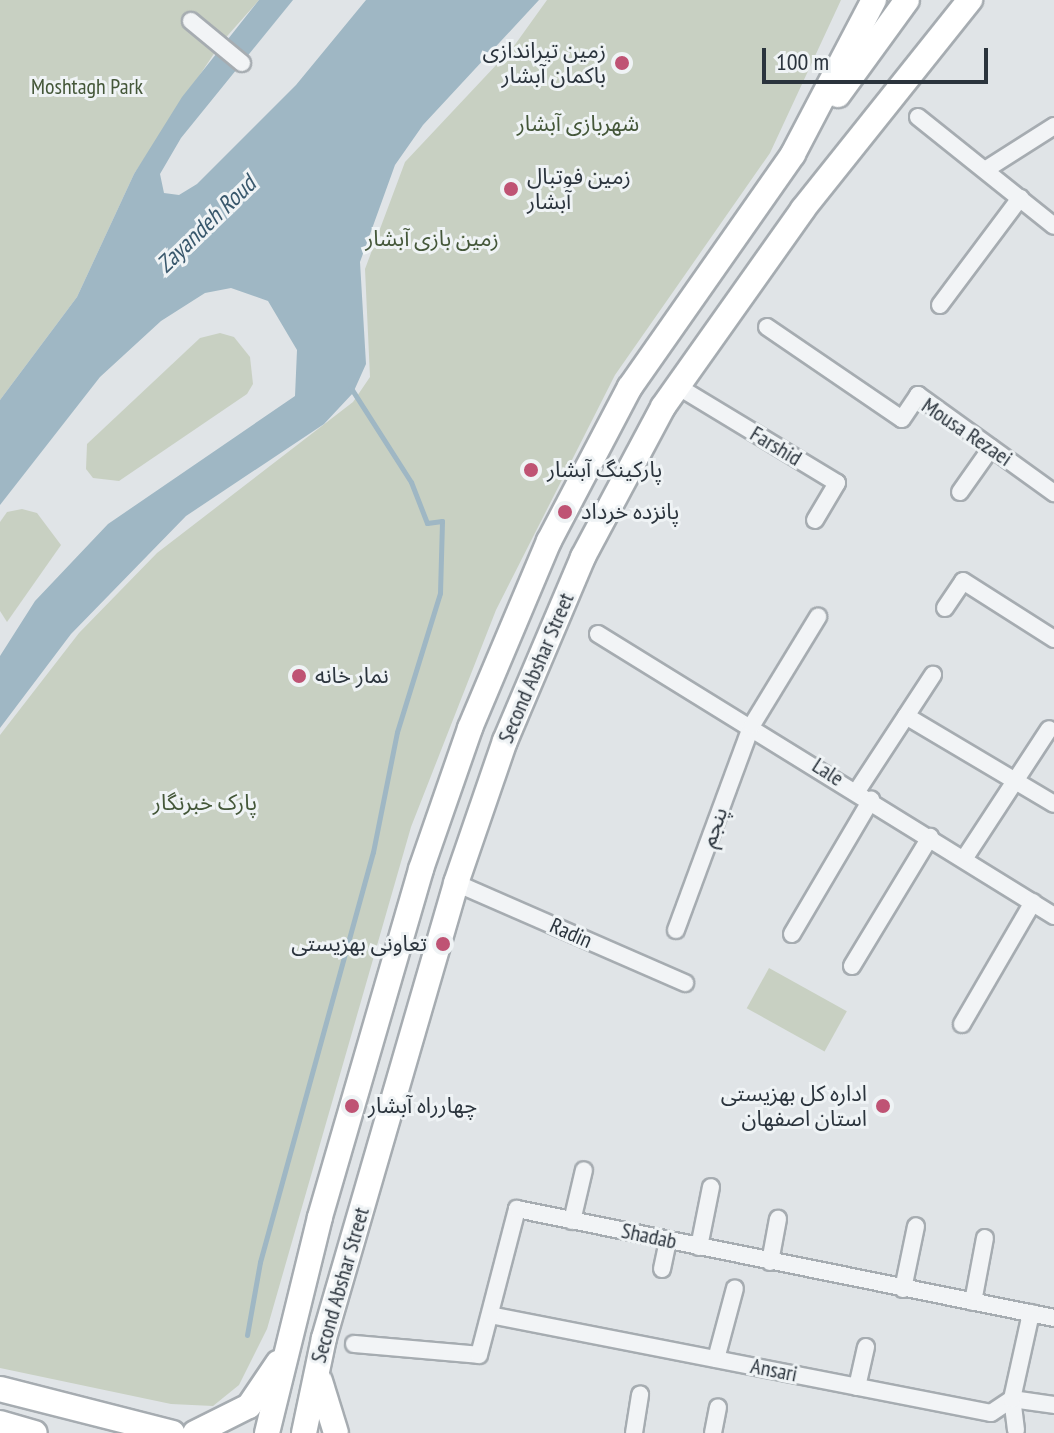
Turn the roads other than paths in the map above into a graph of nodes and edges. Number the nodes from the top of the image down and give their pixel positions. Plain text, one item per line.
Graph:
1 (874, 0) edge
2 (907, 0) edge
3 (970, 0) edge
4 (191, 21) dead end
5 (242, 63) dead end
6 (918, 117) dead end
7 (1054, 126) edge
8 (793, 154) junction
9 (985, 170) junction
10 (1020, 198) junction
11 (1054, 226) edge
12 (940, 305) dead end
13 (767, 327) dead end
14 (803, 328) dead end
15 (791, 343) junction
16 (677, 386) junction
17 (991, 448) junction
18 (960, 492) dead end
19 (1054, 493) edge
20 (815, 520) dead end
21 (945, 608) dead end
22 (818, 617) dead end
23 (598, 634) dead end
24 (1054, 639) edge
25 (933, 675) dead end
26 (906, 716) junction
27 (752, 725) junction
28 (1049, 729) dead end
29 (1016, 779) junction
30 (864, 795) junction
31 (1054, 804) edge
32 (930, 837) junction
33 (964, 859) junction
34 (456, 883) junction
35 (1033, 902) junction
36 (1054, 916) edge
37 (676, 930) dead end
38 (792, 934) dead end
39 (852, 966) dead end
40 (685, 983) dead end
41 (962, 1024) dead end
42 (584, 1170) dead end
43 (711, 1187) dead end
44 (320, 1217) junction
45 (778, 1219) dead end
46 (572, 1221) junction
47 (916, 1226) dead end
48 (356, 1228) junction
49 (985, 1238) dead end
50 (668, 1241) junction
51 (699, 1247) junction
52 (770, 1262) junction
53 (662, 1269) dead end
54 (735, 1288) dead end
55 (903, 1289) junction
56 (973, 1302) junction
57 (1031, 1313) junction
58 (490, 1315) junction
59 (1054, 1318) edge
60 (354, 1344) dead end
61 (866, 1347) dead end
62 (289, 1348) junction
63 (716, 1359) junction
64 (318, 1363) junction
65 (857, 1387) junction
66 (0, 1389) edge
67 (640, 1394) dead end
68 (1012, 1399) junction
69 (1054, 1405) edge
70 (718, 1407) dead end
71 (0, 1423) edge
72 (1016, 1430) dead end
73 (35, 1433) edge
74 (172, 1433) edge
75 (195, 1433) edge
76 (267, 1433) edge
77 (304, 1433) edge
78 (336, 1433) edge
79 (634, 1433) edge
80 (713, 1433) edge

1 - 8 main road, Second Abshar Street
2 - 8 main road
3 - 16 main road, Second Abshar Street
4 - 5 street
6 - 9 street
7 - 9 street
8 - 44 main road, Second Abshar Street
9 - 10 street
10 - 11 street
10 - 12 street
13 - 15 street, Mousa Rezaei
14 - 15 street
15 - 17 street, Mousa Rezaei
16 - 20 street, Farshid
16 - 34 main road, Second Abshar Street
17 - 18 street
17 - 19 street, Mousa Rezaei
21 - 24 street
22 - 27 street, پنجم
23 - 27 street, Lale
25 - 26 street
26 - 29 street
26 - 30 street
27 - 30 street, Lale
27 - 37 street, پنجم
28 - 29 street
29 - 31 street
29 - 33 street
30 - 32 street, Lale
30 - 38 street
32 - 33 street, Lale
32 - 39 street
33 - 35 street, Lale
34 - 40 street, Radin
34 - 48 main road, Second Abshar Street
35 - 36 street, Lale
35 - 41 street
42 - 46 street
43 - 51 street
44 - 48 main road
44 - 62 main road, Second Abshar Street
45 - 52 street
46 - 50 street, Shadab
46 - 58 street, Shadab
47 - 55 street
48 - 64 main road, Second Abshar Street
49 - 56 street
50 - 51 street, Shadab
50 - 53 street
51 - 52 street, Shadab
52 - 55 street, Shadab
54 - 63 street
55 - 56 street, Shadab
56 - 57 street, Shadab
57 - 59 street, Shadab
57 - 68 street
58 - 60 street, Shadab
58 - 63 street, Ansari
61 - 65 street
62 - 75 main road
62 - 76 main road, Second Abshar Street
63 - 65 street, Ansari
64 - 77 main road, Second Abshar Street
64 - 78 main road
65 - 68 street, Ansari
66 - 74 main road
67 - 79 street
68 - 69 street, Ansari
68 - 72 street
70 - 80 street
71 - 73 main road

